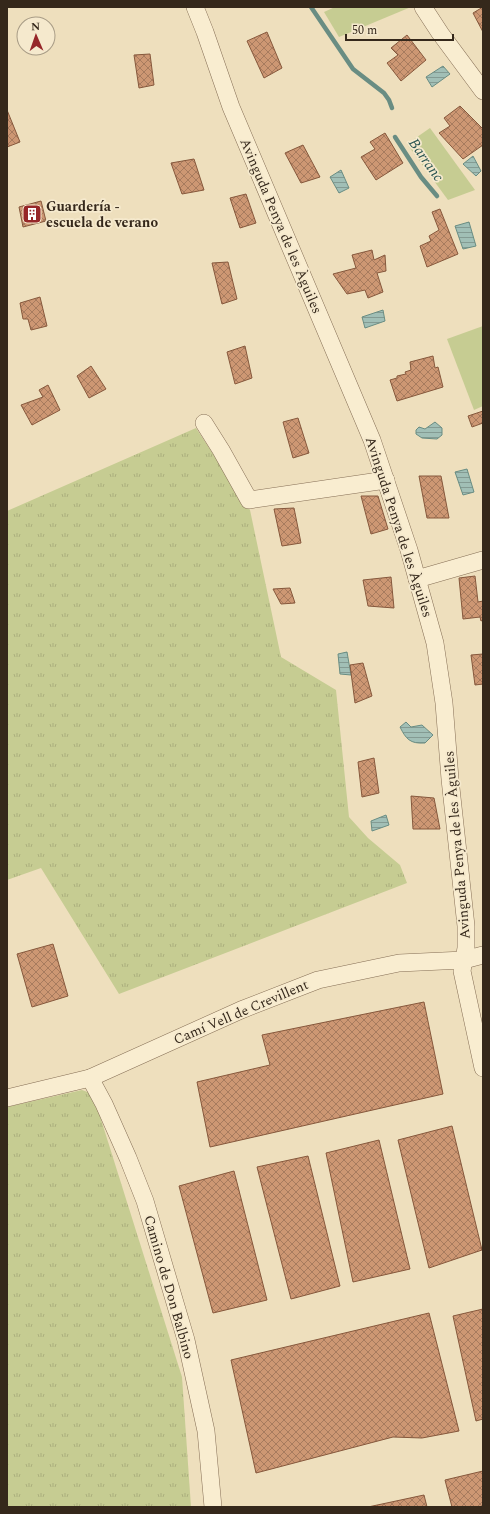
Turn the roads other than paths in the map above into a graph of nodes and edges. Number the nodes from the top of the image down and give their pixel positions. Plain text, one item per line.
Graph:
1 (194, 7) edge
2 (423, 7) edge
3 (483, 91) edge
4 (204, 423) dead end
5 (386, 480) junction
6 (483, 560) edge
7 (417, 579) junction
8 (483, 955) edge
9 (464, 960) junction
10 (483, 1068) edge
11 (90, 1078) junction
12 (7, 1098) edge
13 (213, 1507) edge

1 - 5 street, Avinguda Penya de les Àguiles
2 - 3 street
4 - 5 street
5 - 7 street, Avinguda Penya de les Àguiles
6 - 7 street
7 - 9 street, Avinguda Penya de les Àguiles
8 - 9 street, Camí Vell de Crevillent
9 - 10 street, Avinguda Penya de les Àguiles
9 - 11 street, Camí Vell de Crevillent
11 - 12 street, Camí Vell de Crevillent
11 - 13 street, Camino de Don Balbino

